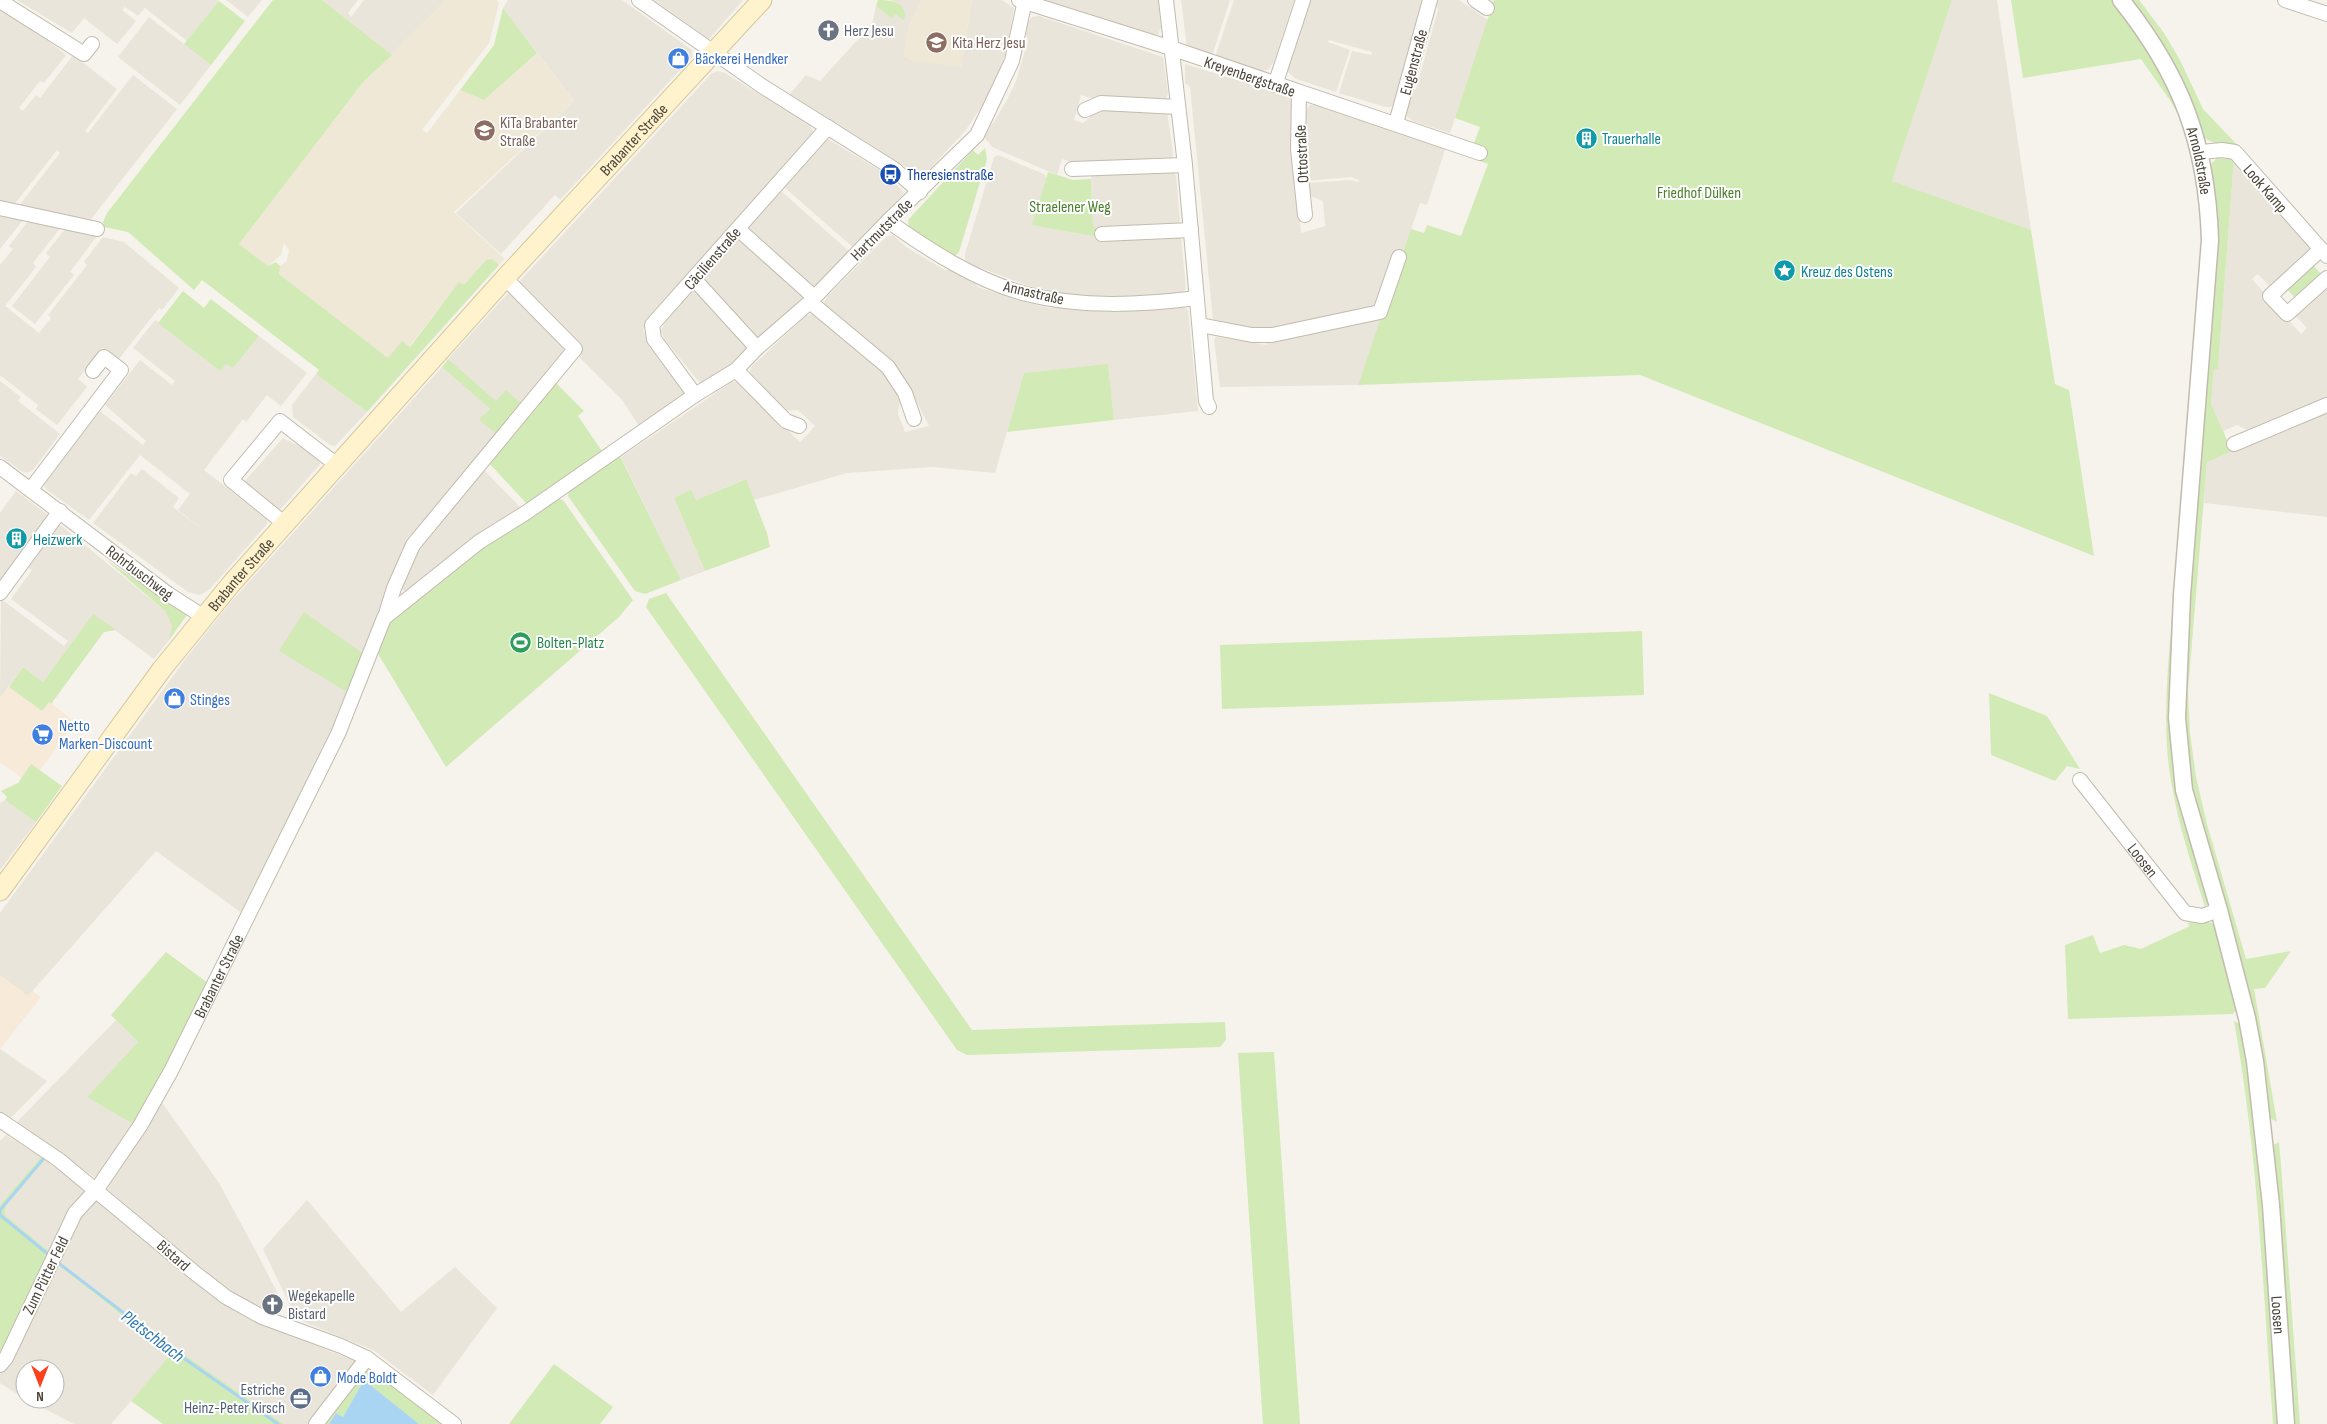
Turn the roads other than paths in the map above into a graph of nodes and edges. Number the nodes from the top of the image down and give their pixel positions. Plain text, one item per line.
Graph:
1 (639, 0) edge
2 (762, 0) edge
3 (1166, 0) edge
4 (1303, 0) edge
5 (1430, 0) edge
6 (2122, 0) edge
7 (2285, 0) edge
8 (0, 1) edge
9 (1023, 1) edge
10 (2327, 14) edge
11 (92, 44) dead end
12 (1171, 48) junction
13 (714, 52) junction
14 (1275, 85) junction
15 (1300, 93) junction
16 (1178, 107) junction
17 (1085, 110) dead end
18 (1396, 123) junction
19 (828, 127) junction
20 (2201, 152) junction
21 (1480, 153) dead end
22 (1185, 165) junction
23 (1072, 169) dead end
24 (920, 192) junction
25 (0, 208) edge
26 (1305, 214) dead end
27 (888, 220) junction
28 (96, 229) dead end
29 (738, 229) junction
30 (1191, 230) junction
31 (1102, 234) dead end
32 (2324, 253) edge
33 (1399, 257) dead end
34 (505, 278) junction
35 (2327, 278) edge
36 (694, 279) junction
37 (1197, 298) junction
38 (812, 299) junction
39 (1200, 325) junction
40 (757, 348) junction
41 (736, 370) junction
42 (93, 371) dead end
43 (695, 395) junction
44 (2327, 405) edge
45 (1209, 408) dead end
46 (914, 419) dead end
47 (799, 426) dead end
48 (2234, 444) dead end
49 (625, 446) joint
50 (337, 465) junction
51 (0, 467) edge
52 (31, 489) junction
53 (60, 511) junction
54 (285, 524) junction
55 (0, 593) edge
56 (204, 617) junction
57 (384, 618) junction
58 (2080, 780) dead end
59 (0, 891) edge
60 (2219, 910) junction
61 (3, 1126) edge
62 (97, 1189) junction
63 (367, 1358) junction
64 (0, 1365) edge
65 (316, 1424) edge
66 (454, 1424) edge
67 (2286, 1424) edge

1 - 13 street
2 - 13 main road, Brabanter Straße
3 - 12 street
4 - 14 street
5 - 18 street, Eugenstraße
6 - 20 street, Arnoldstraße
7 - 10 street
8 - 11 street
9 - 12 street, Kreyenbergstraße
9 - 24 street, Hartmutstraße
12 - 14 street, Kreyenbergstraße
12 - 16 street
13 - 19 street
13 - 34 main road, Brabanter Straße
14 - 15 street, Kreyenbergstraße
15 - 18 street, Kreyenbergstraße
15 - 26 street, Ottostraße
16 - 17 street
16 - 22 street
18 - 21 street, Kreyenbergstraße
19 - 24 street
19 - 29 street, Cäcilienstraße
20 - 32 street, Look Kamp
20 - 60 street, Arnoldstraße
22 - 23 street
22 - 30 street
24 - 27 street, Hartmutstraße
25 - 28 street
27 - 37 street, Annastraße
27 - 38 street, Hartmutstraße
29 - 36 street, Cäcilienstraße
29 - 38 street
30 - 31 street
30 - 37 street
32 - 35 street, Look Kamp
33 - 39 street
34 - 50 main road, Brabanter Straße
34 - 57 street, Brabanter Straße
36 - 40 street
36 - 43 street, Cäcilienstraße
37 - 39 street
38 - 40 street, Hartmutstraße
38 - 46 street
39 - 45 street
40 - 41 street, Hartmutstraße
41 - 43 street, Hartmutstraße
41 - 47 street
42 - 52 street
43 - 49 street, Hartmutstraße
44 - 48 street
49 - 57 street, Brabanter Straße
50 - 54 main road, Brabanter Straße
50 - 54 street
51 - 52 street, Rohrbuschweg
52 - 53 street, Rohrbuschweg
53 - 55 street
53 - 56 street, Rohrbuschweg
54 - 56 main road, Brabanter Straße
56 - 59 main road, Brabanter Straße
57 - 62 street, Brabanter Straße
58 - 60 street, Loosen
60 - 67 street, Loosen
61 - 62 street, Bistard
62 - 63 street, Bistard
62 - 64 street, Zum Pütter Feld
63 - 65 street
63 - 66 street, Bistard

